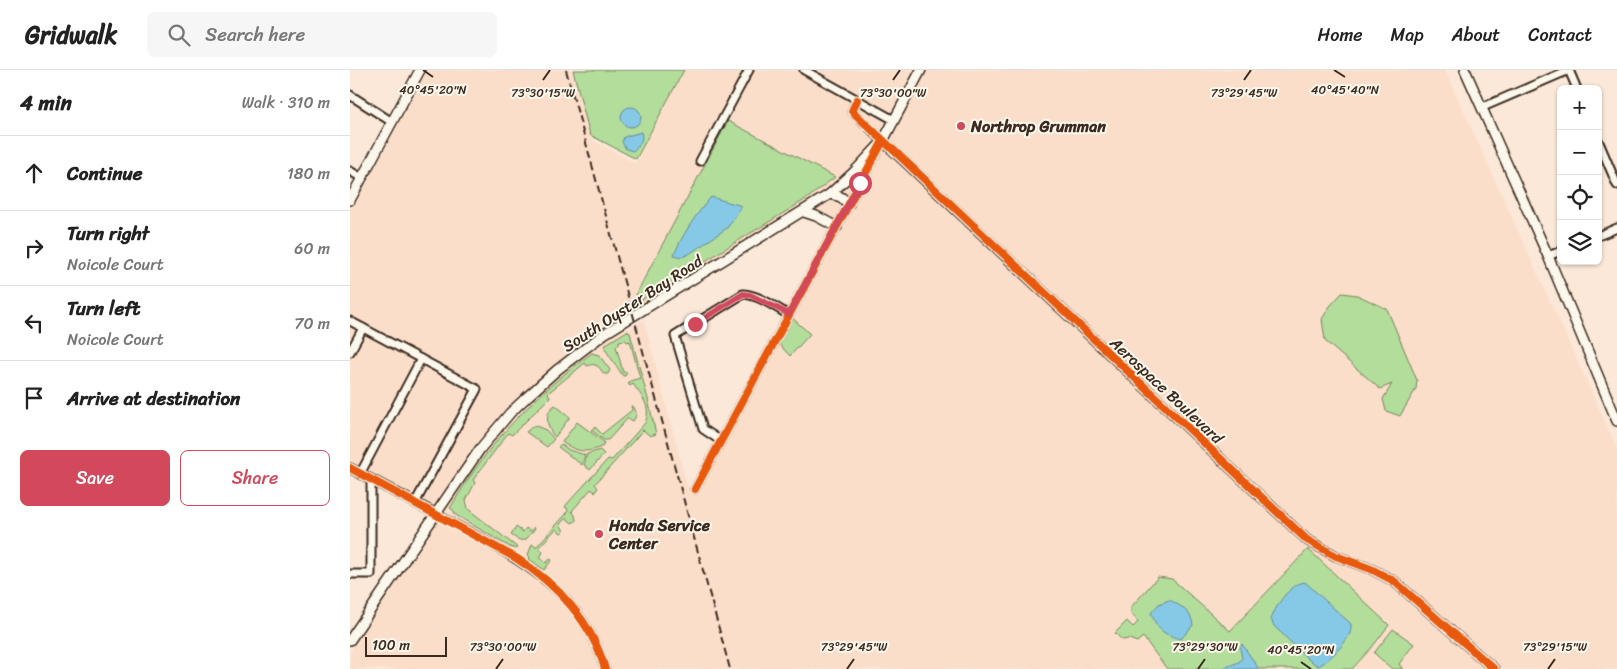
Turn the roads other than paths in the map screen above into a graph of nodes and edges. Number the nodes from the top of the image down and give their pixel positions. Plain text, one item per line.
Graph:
1 (420, 70) edge
2 (749, 70) edge
3 (804, 70) edge
4 (921, 70) edge
5 (1465, 70) edge
6 (1569, 70) edge
7 (1575, 85) edge
8 (350, 95) edge
9 (857, 100) junction
10 (1483, 107) junction
11 (894, 120) junction
12 (392, 122) junction
13 (883, 141) junction
14 (1602, 149) edge
15 (700, 162) dead end
16 (350, 171) edge
17 (362, 178) junction
18 (1617, 185) edge
19 (830, 194) junction
20 (350, 200) edge
21 (849, 204) junction
22 (804, 212) junction
23 (837, 227) junction
24 (1617, 228) edge
25 (1602, 234) edge
26 (1557, 253) edge
27 (1548, 256) junction
28 (789, 314) junction
29 (350, 321) edge
30 (363, 328) junction
31 (350, 352) edge
32 (422, 360) junction
33 (1617, 420) edge
34 (721, 441) junction
35 (350, 468) edge
36 (360, 474) junction
37 (371, 480) junction
38 (695, 489) dead end
39 (416, 504) junction
40 (436, 514) junction
41 (350, 574) edge
42 (350, 640) edge
43 (605, 669) edge
44 (1494, 669) edge

1 - 12 main road
2 - 15 street
3 - 9 street
4 - 11 main road, South Oyster Bay Road
5 - 10 main road
6 - 7 street
6 - 10 street
8 - 12 street
9 - 11 street
9 - 13 street, Aerospace Boulevard
10 - 27 main road
11 - 13 main road, South Oyster Bay Road
12 - 17 main road
13 - 19 main road, South Oyster Bay Road
13 - 21 street
13 - 44 main road, Aerospace Boulevard
14 - 18 street
16 - 17 street
17 - 20 main road
19 - 21 main road
19 - 22 main road, South Oyster Bay Road
21 - 23 street
22 - 23 main road
22 - 40 main road, South Oyster Bay Road
23 - 28 street
24 - 25 street
26 - 27 street
27 - 33 main road
28 - 34 street
28 - 34 street
29 - 30 street
30 - 31 street
30 - 32 street
32 - 36 street
32 - 39 street
34 - 38 street
35 - 36 main road
36 - 37 main road
37 - 39 main road
37 - 41 street
39 - 40 main road
40 - 42 main road, South Oyster Bay Road
40 - 43 street

